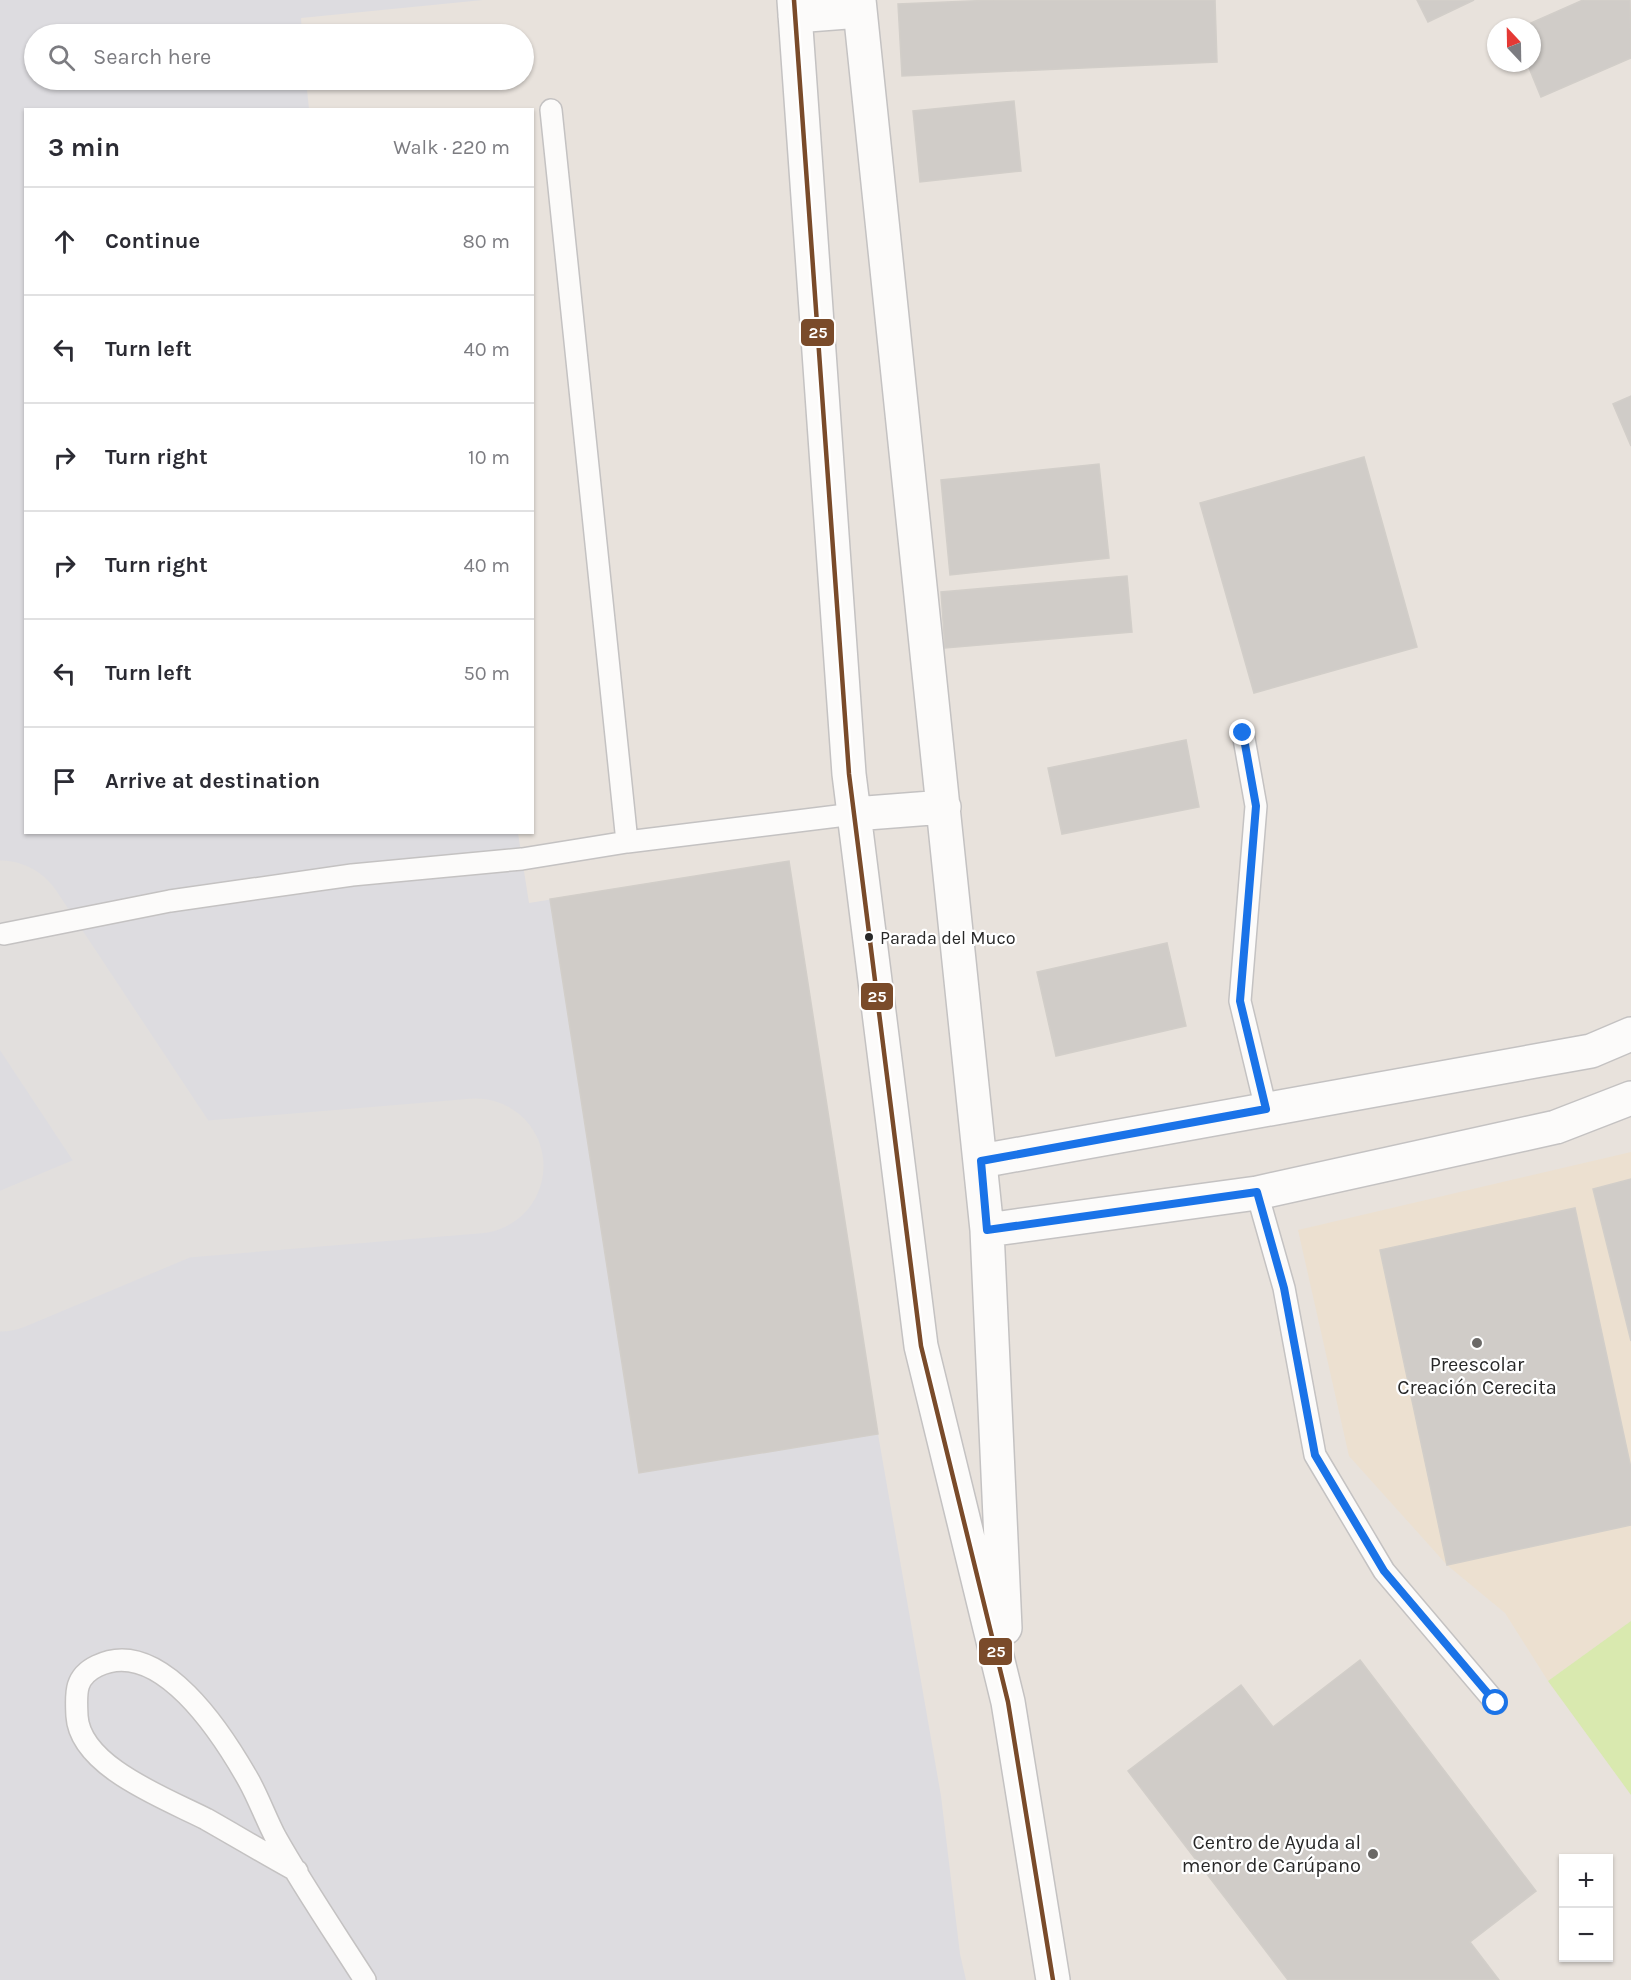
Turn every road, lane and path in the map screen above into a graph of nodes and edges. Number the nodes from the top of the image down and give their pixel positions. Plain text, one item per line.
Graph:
1 (860, 5) edge
2 (794, 8) edge
3 (551, 110) dead end
4 (1243, 733) dead end
5 (944, 807) junction
6 (854, 814) junction
7 (627, 842) junction
8 (4, 934) dead end
9 (1631, 1034) edge
10 (1631, 1098) edge
11 (1266, 1109) junction
12 (981, 1161) junction
13 (1257, 1192) junction
14 (987, 1230) junction
15 (1008, 1702) junction
16 (1496, 1703) dead end
17 (297, 1871) junction
18 (365, 1980) edge
19 (1053, 1980) edge

1 - 2 street
1 - 5 street
2 - 6 street
3 - 7 lane
4 - 11 lane
5 - 6 street
5 - 12 street
6 - 7 lane
6 - 15 street
7 - 8 lane
9 - 11 street
10 - 13 street
11 - 12 street
12 - 14 street
13 - 14 street
13 - 16 lane
14 - 15 street
15 - 19 street
17 - 17 lane
17 - 18 lane

